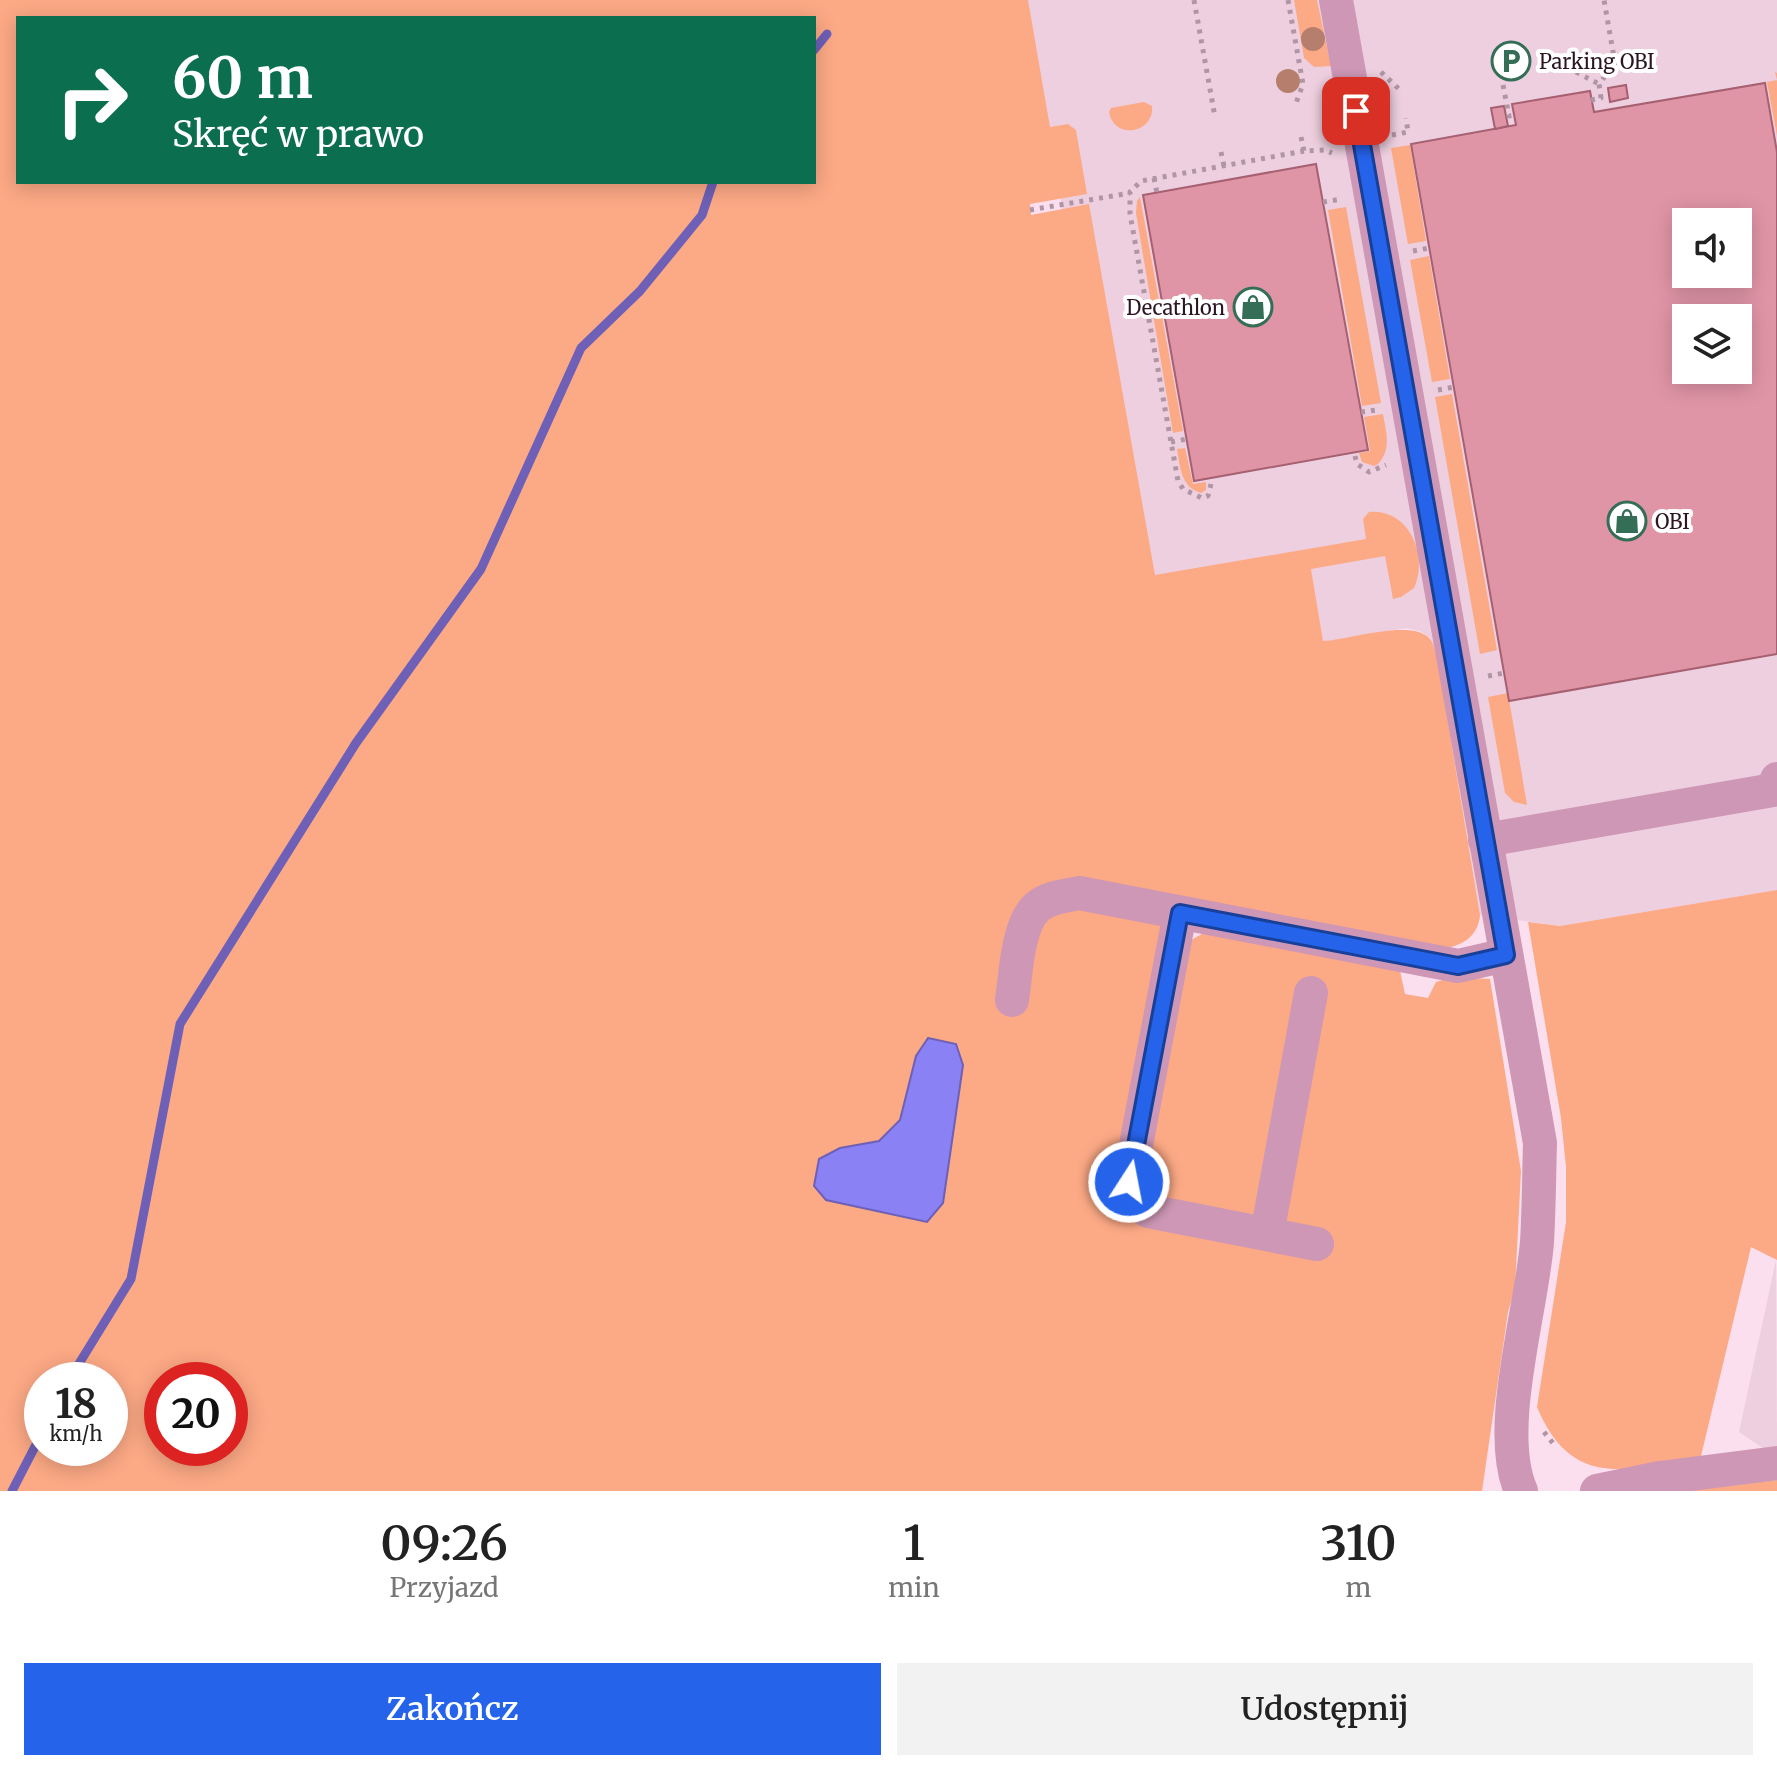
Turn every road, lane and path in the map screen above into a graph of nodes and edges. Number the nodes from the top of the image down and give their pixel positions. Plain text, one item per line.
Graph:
1 (1194, 0) edge
2 (1288, 0) edge
3 (1336, 0) edge
4 (1604, 0) edge
5 (1576, 72) dead end
6 (1599, 84) junction
7 (1503, 85) dead end
8 (1591, 100) dead end
9 (1296, 103) dead end
10 (1515, 115) dead end
11 (1215, 117) dead end
12 (1304, 151) dead end
13 (1221, 152) dead end
14 (1224, 166) junction
15 (1154, 178) junction
16 (1130, 193) junction
17 (1157, 193) dead end
18 (1030, 210) dead end
19 (1187, 439) dead end
20 (1171, 442) junction
21 (1211, 484) dead end
22 (1777, 779) edge
23 (1485, 840) junction
24 (1180, 913) junction
25 (1506, 955) junction
26 (1311, 993) dead end
27 (1012, 1000) dead end
28 (1267, 1234) junction
29 (1317, 1244) dead end
30 (1777, 1463) edge
31 (1521, 1491) edge
32 (1597, 1491) edge

1 - 11 path
2 - 9 path
3 - 23 street
4 - 6 path
5 - 6 path
6 - 8 path
7 - 10 path
12 - 14 path
13 - 14 path
14 - 15 path
15 - 16 path
15 - 17 path
16 - 18 path
16 - 20 path
19 - 20 path
20 - 21 path
22 - 23 street
23 - 25 street
24 - 25 street
24 - 27 street
24 - 28 street
25 - 31 street
26 - 28 street
28 - 29 street
30 - 32 street

